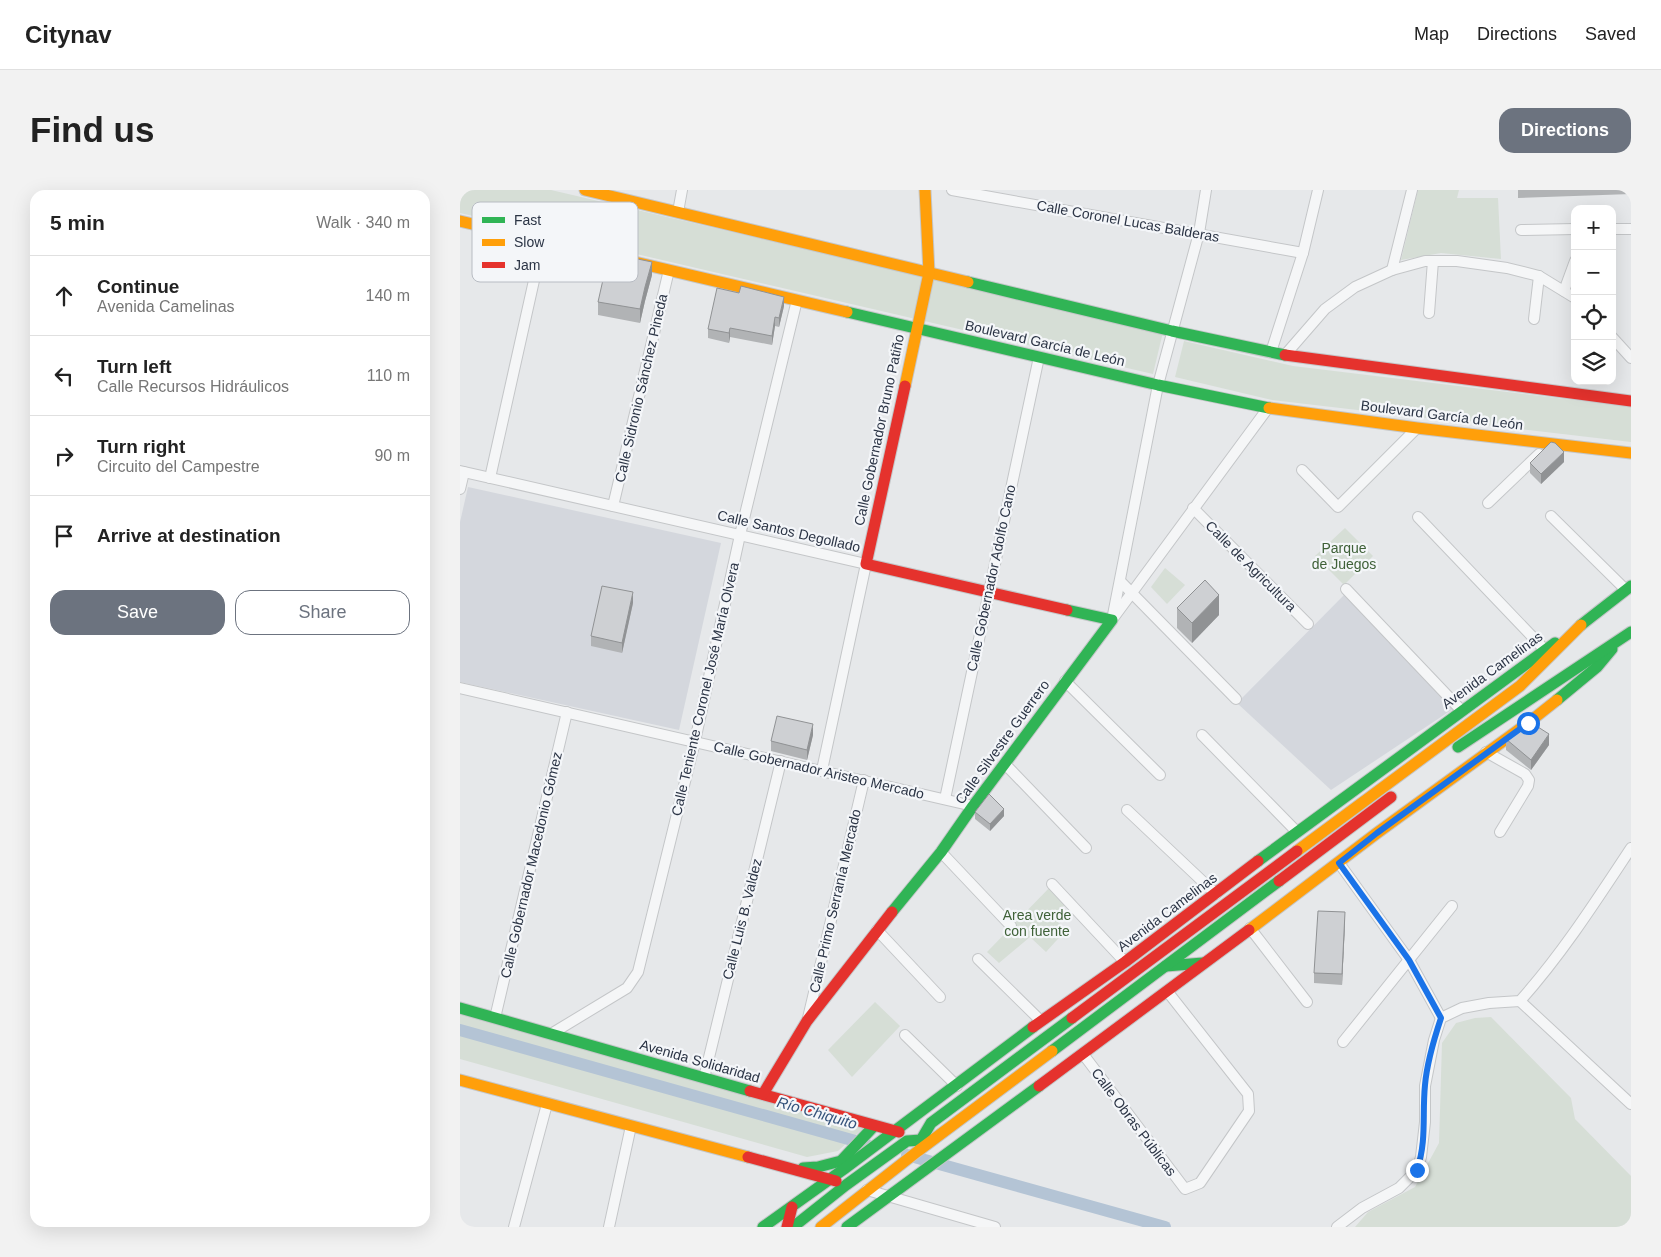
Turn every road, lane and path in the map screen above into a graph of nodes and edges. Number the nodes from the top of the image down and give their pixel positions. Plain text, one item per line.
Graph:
1 (585, 190) edge
2 (682, 190) edge
3 (925, 190) edge
4 (952, 190) edge
5 (1206, 190) edge
6 (1318, 190) edge
7 (1412, 190) edge
8 (999, 194) edge
9 (636, 202) edge
10 (638, 203) edge
11 (678, 212) junction
12 (1571, 229) edge
13 (1616, 229) edge
14 (1631, 229) edge
15 (1521, 230) dead end
16 (1199, 233) junction
17 (1304, 252) junction
18 (1433, 261) junction
19 (638, 263) edge
20 (668, 270) junction
21 (1392, 270) junction
22 (929, 272) junction
23 (1571, 272) edge
24 (1539, 276) junction
25 (534, 282) edge
26 (1564, 291) junction
27 (1571, 295) edge
28 (796, 300) junction
29 (1429, 313) dead end
30 (1534, 319) dead end
31 (916, 328) junction
32 (1172, 331) junction
33 (1615, 340) edge
34 (1272, 352) junction
35 (1284, 355) junction
36 (1038, 356) junction
37 (1631, 358) edge
38 (1158, 385) junction
39 (1631, 401) edge
40 (1268, 408) junction
41 (1417, 428) junction
42 (1550, 444) junction
43 (1631, 454) edge
44 (1302, 470) dead end
45 (462, 471) edge
46 (490, 478) junction
47 (460, 489) edge
48 (1488, 503) dead end
49 (614, 506) junction
50 (1193, 508) junction
51 (1551, 516) dead end
52 (1418, 517) dead end
53 (740, 535) junction
54 (866, 564) junction
55 (1120, 581) junction
56 (1629, 588) edge
57 (1346, 589) dead end
58 (988, 592) junction
59 (1133, 593) junction
60 (1587, 619) junction
61 (1112, 620) junction
62 (1308, 624) dead end
63 (1631, 632) edge
64 (1619, 640) junction
65 (1545, 650) junction
66 (1065, 681) junction
67 (460, 688) edge
68 (1236, 699) dead end
69 (1462, 711) junction
70 (567, 712) junction
71 (1202, 735) dead end
72 (695, 741) junction
73 (1486, 752) junction
74 (1446, 756) dead end
75 (781, 761) junction
76 (1005, 764) junction
77 (822, 770) junction
78 (1160, 775) dead end
79 (864, 780) junction
80 (1400, 791) dead end
81 (945, 799) junction
82 (973, 806) junction
83 (1127, 810) dead end
84 (1297, 832) junction
85 (1500, 832) dead end
86 (1086, 848) dead end
87 (1631, 848) edge
88 (941, 852) junction
89 (1339, 863) junction
90 (1052, 884) dead end
91 (1216, 894) junction
92 (1452, 906) dead end
93 (1011, 926) dead end
94 (1250, 928) junction
95 (877, 930) junction
96 (1165, 948) junction
97 (1141, 949) junction
98 (978, 959) dead end
99 (1409, 960) junction
100 (1125, 962) junction
101 (1203, 964) junction
102 (1165, 966) junction
103 (1167, 991) junction
104 (940, 997) dead end
105 (1520, 1001) junction
106 (1307, 1002) dead end
107 (460, 1008) edge
108 (495, 1018) junction
109 (1441, 1018) junction
110 (807, 1021) junction
111 (1041, 1021) junction
112 (551, 1034) junction
113 (905, 1035) dead end
114 (1343, 1042) dead end
115 (1083, 1054) junction
116 (704, 1078) junction
117 (460, 1080) edge
118 (956, 1086) junction
119 (763, 1094) junction
120 (547, 1104) junction
121 (1631, 1104) edge
122 (631, 1126) junction
123 (873, 1127) junction
124 (893, 1133) junction
125 (923, 1145) junction
126 (843, 1165) junction
127 (792, 1169) junction
128 (830, 1179) junction
129 (846, 1185) junction
130 (868, 1190) junction
131 (890, 1196) junction
132 (792, 1207) junction
133 (514, 1227) edge
134 (609, 1227) edge
135 (763, 1227) edge
136 (787, 1227) edge
137 (793, 1227) edge
138 (821, 1227) edge
139 (846, 1227) edge
140 (995, 1227) edge
141 (1336, 1227) edge

1 - 9 main road
2 - 11 street
3 - 22 main road, Calle Gobernador Bruno Patiño
4 - 8 street, Calle Coronel Lucas Balderas
5 - 16 street
6 - 17 street
7 - 21 street
8 - 16 street, Calle Coronel Lucas Balderas
10 - 11 main road
11 - 22 main road
12 - 15 street
13 - 14 street
16 - 17 street, Calle Coronel Lucas Balderas
16 - 32 street
17 - 34 street
18 - 21 street
18 - 24 street
18 - 29 street
19 - 20 main road, Boulevard García de León
20 - 28 main road, Boulevard García de León
20 - 49 street, Calle Sidronio Sánchez Pineda
21 - 35 street
22 - 31 main road, Calle Gobernador Bruno Patiño
22 - 32 main road
23 - 26 street
24 - 26 street
24 - 30 street
25 - 46 street
26 - 27 street
28 - 31 main road, Boulevard García de León
28 - 53 street, Calle Teniente Coronel José María Olvera
31 - 36 main road, Boulevard García de León
31 - 54 main road, Calle Gobernador Bruno Patiño
32 - 34 main road
32 - 38 street
33 - 37 street
34 - 35 main road
35 - 39 main road
36 - 38 main road, Boulevard García de León
36 - 58 street, Calle Gobernador Adolfo Cano
38 - 40 main road, Boulevard García de León
38 - 55 street
40 - 41 main road, Boulevard García de León
40 - 50 street, Calle Silvestre Guerrero
41 - 42 main road, Boulevard García de León
41 - 44 street
42 - 43 main road, Boulevard García de León
42 - 48 street
45 - 46 street, Calle Santos Degollado
45 - 47 street
46 - 49 street, Calle Santos Degollado
49 - 53 street, Calle Santos Degollado
50 - 59 street, Calle Silvestre Guerrero
50 - 62 street, Calle de Agricultura
51 - 56 street
52 - 65 street
53 - 54 street, Calle Santos Degollado
53 - 72 street, Calle Teniente Coronel José María Olvera
54 - 58 main road, Calle Santos Degollado
54 - 77 street, Calle Gobernador Bruno Patiño
55 - 59 street
55 - 61 street
56 - 60 main road, Avenida Camelinas
57 - 69 street
58 - 61 main road, Calle Santos Degollado
58 - 81 street, Calle Gobernador Adolfo Cano
59 - 61 street, Calle Silvestre Guerrero
59 - 68 street
60 - 65 main road, Avenida Camelinas
60 - 96 main road, Avenida Camelinas
61 - 66 main road, Calle Silvestre Guerrero
63 - 64 main road
64 - 73 main road
64 - 74 main road
65 - 69 main road, Avenida Camelinas
66 - 76 main road, Calle Silvestre Guerrero
66 - 78 street
67 - 70 street, Calle Gobernador Aristeo Mercado
69 - 84 main road, Avenida Camelinas
70 - 72 street, Calle Gobernador Aristeo Mercado
70 - 108 street, Calle Gobernador Macedonio Gómez
71 - 84 street
72 - 75 street, Calle Gobernador Aristeo Mercado
72 - 112 street, Calle Teniente Coronel José María Olvera
73 - 85 street
73 - 89 main road
75 - 77 street, Calle Gobernador Aristeo Mercado
75 - 116 street, Calle Luis B. Valdez
76 - 82 main road, Calle Silvestre Guerrero
76 - 86 street
77 - 79 street, Calle Gobernador Aristeo Mercado
79 - 81 street, Calle Gobernador Aristeo Mercado
79 - 110 street, Calle Primo Serranía Mercado
80 - 102 main road, Avenida Camelinas
81 - 82 street, Calle Gobernador Aristeo Mercado
82 - 88 main road, Calle Silvestre Guerrero
83 - 91 street
84 - 91 main road, Avenida Camelinas
87 - 105 street
88 - 93 street
88 - 95 main road, Calle Silvestre Guerrero
89 - 94 main road
89 - 99 street
90 - 100 street
91 - 97 main road, Avenida Camelinas
92 - 99 street
94 - 101 main road
94 - 106 street
95 - 104 street
95 - 110 main road, Calle Silvestre Guerrero
96 - 97 main road
96 - 125 main road, Avenida Camelinas
97 - 100 main road, Avenida Camelinas
98 - 111 street
99 - 109 street
99 - 114 street
100 - 111 main road, Avenida Camelinas
101 - 102 main road
101 - 103 main road
102 - 125 main road, Avenida Camelinas
103 - 115 main road
103 - 115 street, Calle Obras Públicas
105 - 109 street
105 - 121 street
107 - 108 main road, Avenida Solidaridad
108 - 112 main road, Avenida Solidaridad
109 - 141 street
110 - 119 main road, Calle Silvestre Guerrero
111 - 118 main road, Avenida Camelinas
112 - 116 main road, Avenida Solidaridad
113 - 118 street
115 - 131 main road
116 - 119 main road, Avenida Solidaridad
117 - 120 main road
118 - 124 main road, Avenida Camelinas
119 - 123 main road, Avenida Solidaridad
120 - 122 main road
120 - 133 street
122 - 127 main road
122 - 134 street
123 - 124 main road, Avenida Solidaridad
123 - 126 main road
124 - 125 main road, Avenida Solidaridad
124 - 126 main road, Avenida Camelinas
125 - 129 main road
125 - 130 main road, Avenida Camelinas
126 - 127 main road
126 - 128 main road, Avenida Camelinas
127 - 128 main road
128 - 129 main road
128 - 132 main road, Avenida Camelinas
129 - 130 main road
129 - 137 main road
130 - 131 street
130 - 138 main road, Avenida Camelinas
131 - 139 main road
131 - 140 street
132 - 135 main road, Avenida Camelinas
132 - 136 main road

